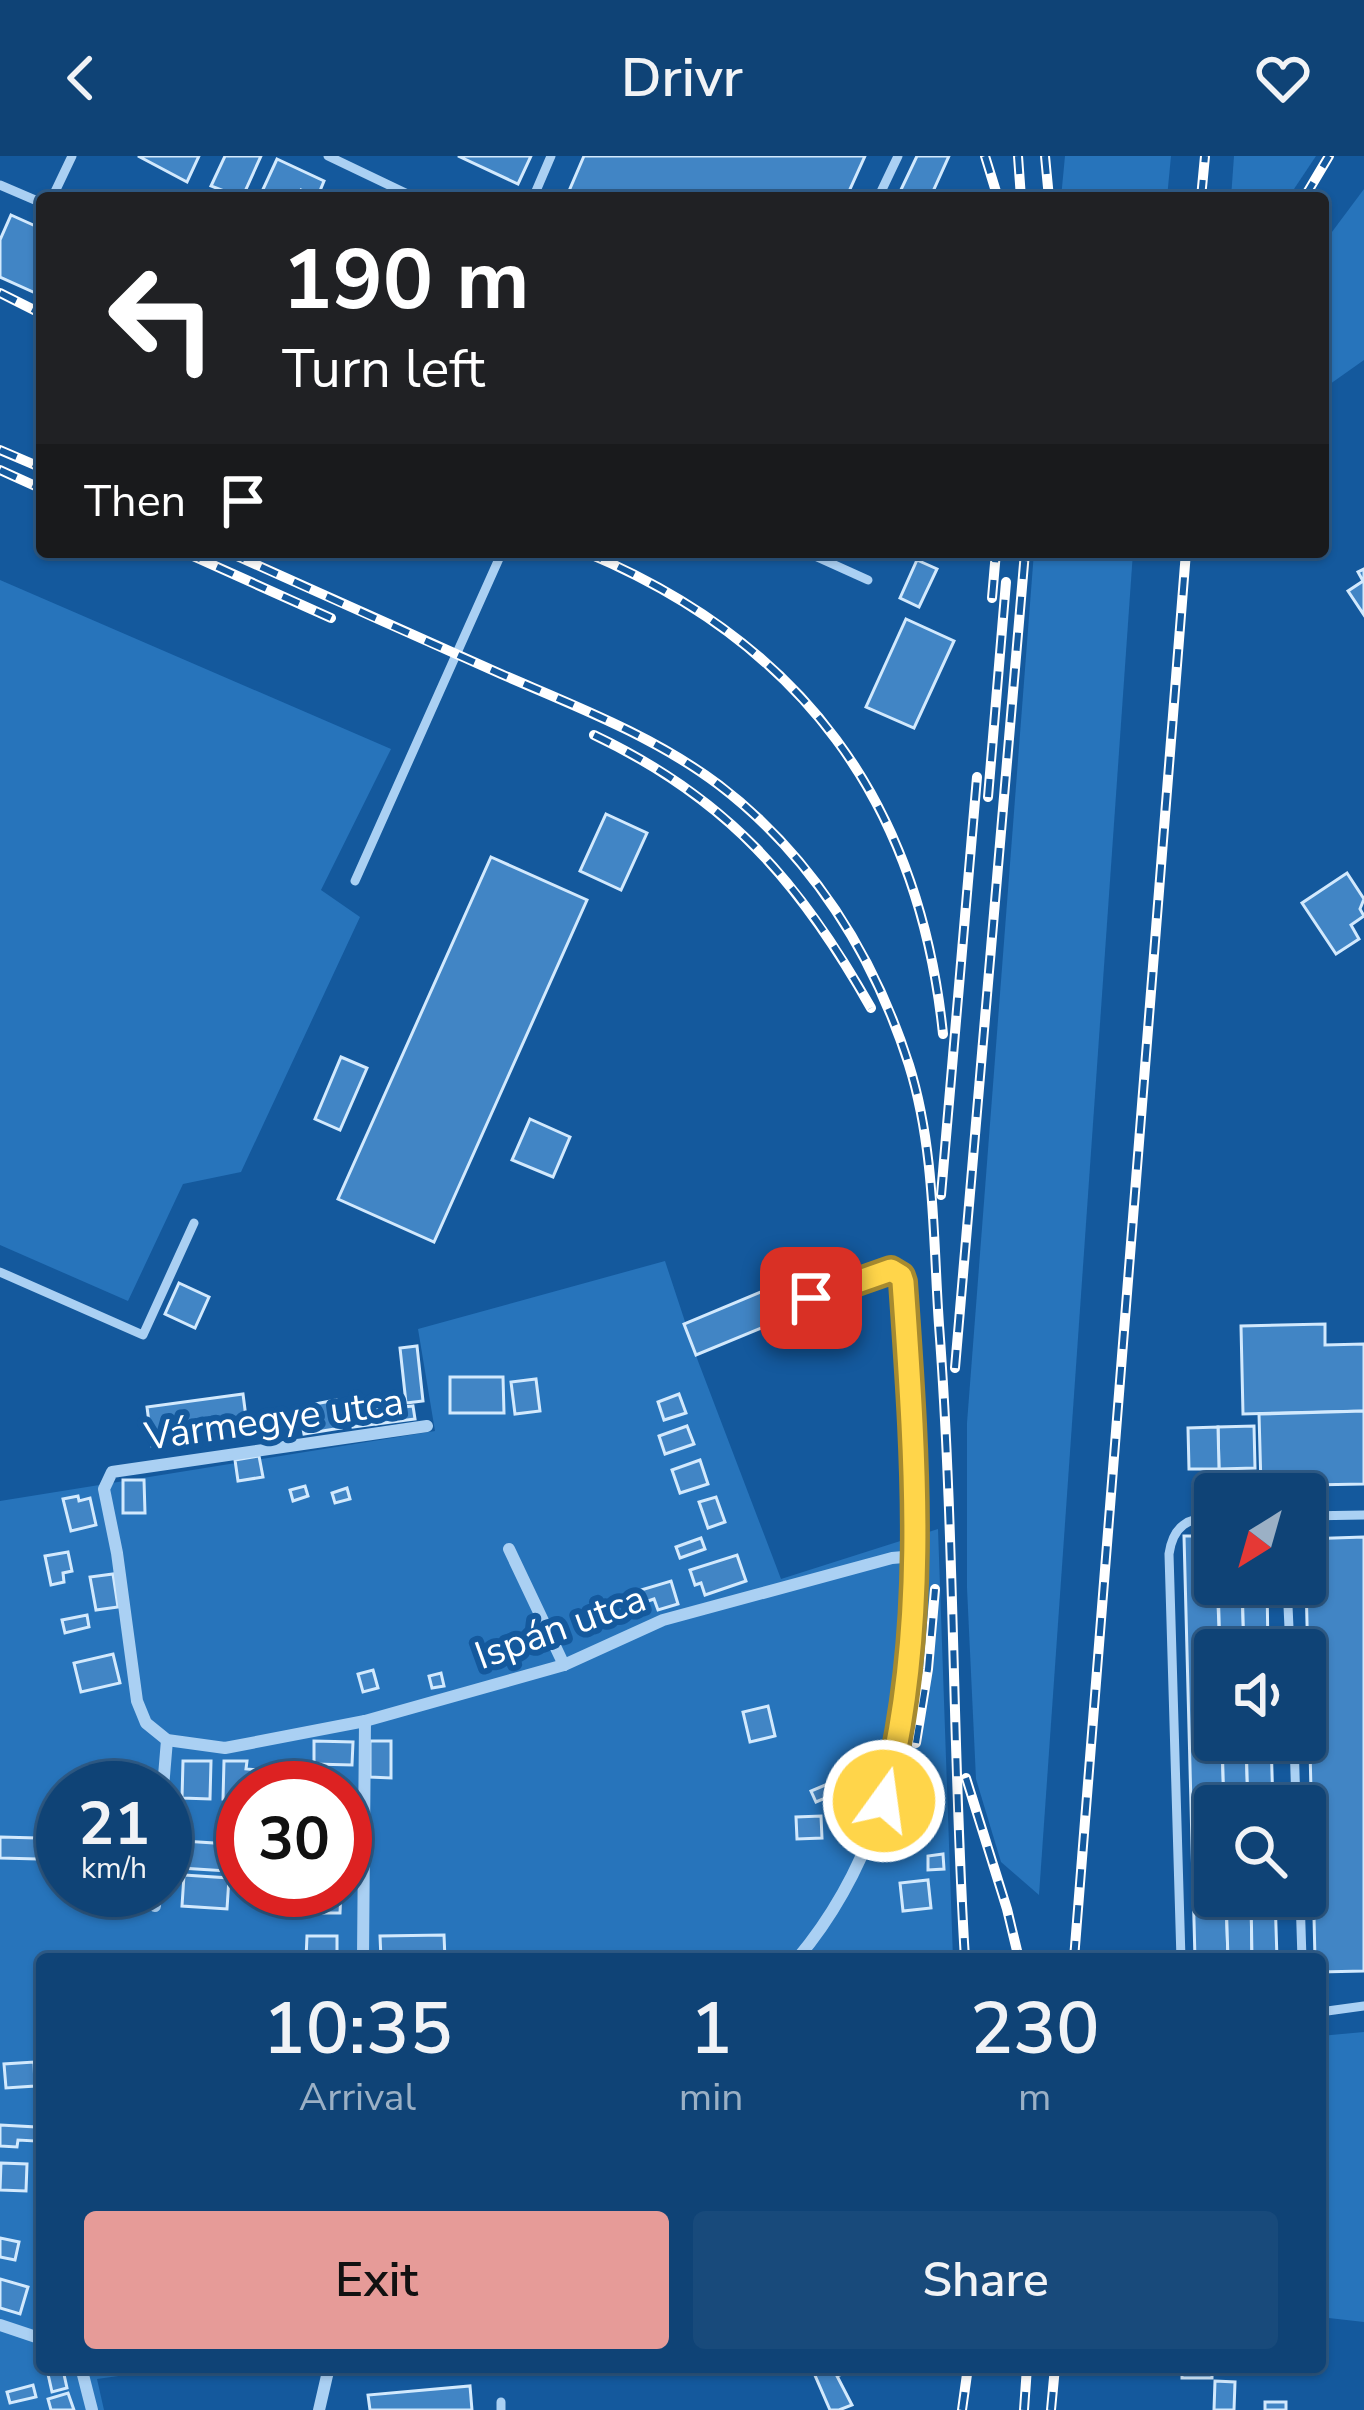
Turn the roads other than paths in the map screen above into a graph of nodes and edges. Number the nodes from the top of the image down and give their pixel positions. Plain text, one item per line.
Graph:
1 (72, 156) edge
2 (328, 156) edge
3 (551, 156) edge
4 (898, 156) edge
5 (0, 185) edge
6 (55, 192) edge
7 (403, 192) edge
8 (536, 192) edge
9 (881, 192) edge
10 (36, 200) edge
11 (499, 558) edge
12 (819, 558) edge
13 (868, 580) dead end
14 (355, 881) dead end
15 (194, 1223) dead end
16 (0, 1272) edge
17 (903, 1282) joint
18 (811, 1298) dead end
19 (427, 1426) dead end
20 (1364, 1515) edge
21 (1326, 1516) edge
22 (1194, 1519) edge
23 (509, 1549) dead end
24 (915, 1556) junction
25 (564, 1665) junction
26 (365, 1720) junction
27 (167, 1740) junction
28 (165, 1761) edge
29 (1301, 1917) edge
30 (363, 1953) edge
31 (801, 1953) edge
32 (1181, 1953) edge
33 (1302, 1953) edge
34 (1364, 2006) edge
35 (1326, 2011) edge
36 (0, 2325) edge
37 (36, 2337) edge
38 (83, 2373) edge
39 (328, 2373) edge
40 (92, 2410) edge
41 (319, 2410) edge

1 - 6 lane
2 - 7 lane
3 - 8 lane
4 - 9 lane
5 - 10 lane
11 - 14 lane
12 - 13 lane
15 - 16 lane
17 - 18 lane
17 - 24 street
19 - 27 street, Vármegye utca
20 - 21 lane
22 - 32 lane
23 - 25 street
24 - 25 street, Ispán utca
24 - 31 street
25 - 26 street, Ispán utca
26 - 27 street, Ispán utca
26 - 30 street
27 - 28 street
29 - 33 lane
34 - 35 lane
36 - 37 street
38 - 40 street
39 - 41 street

